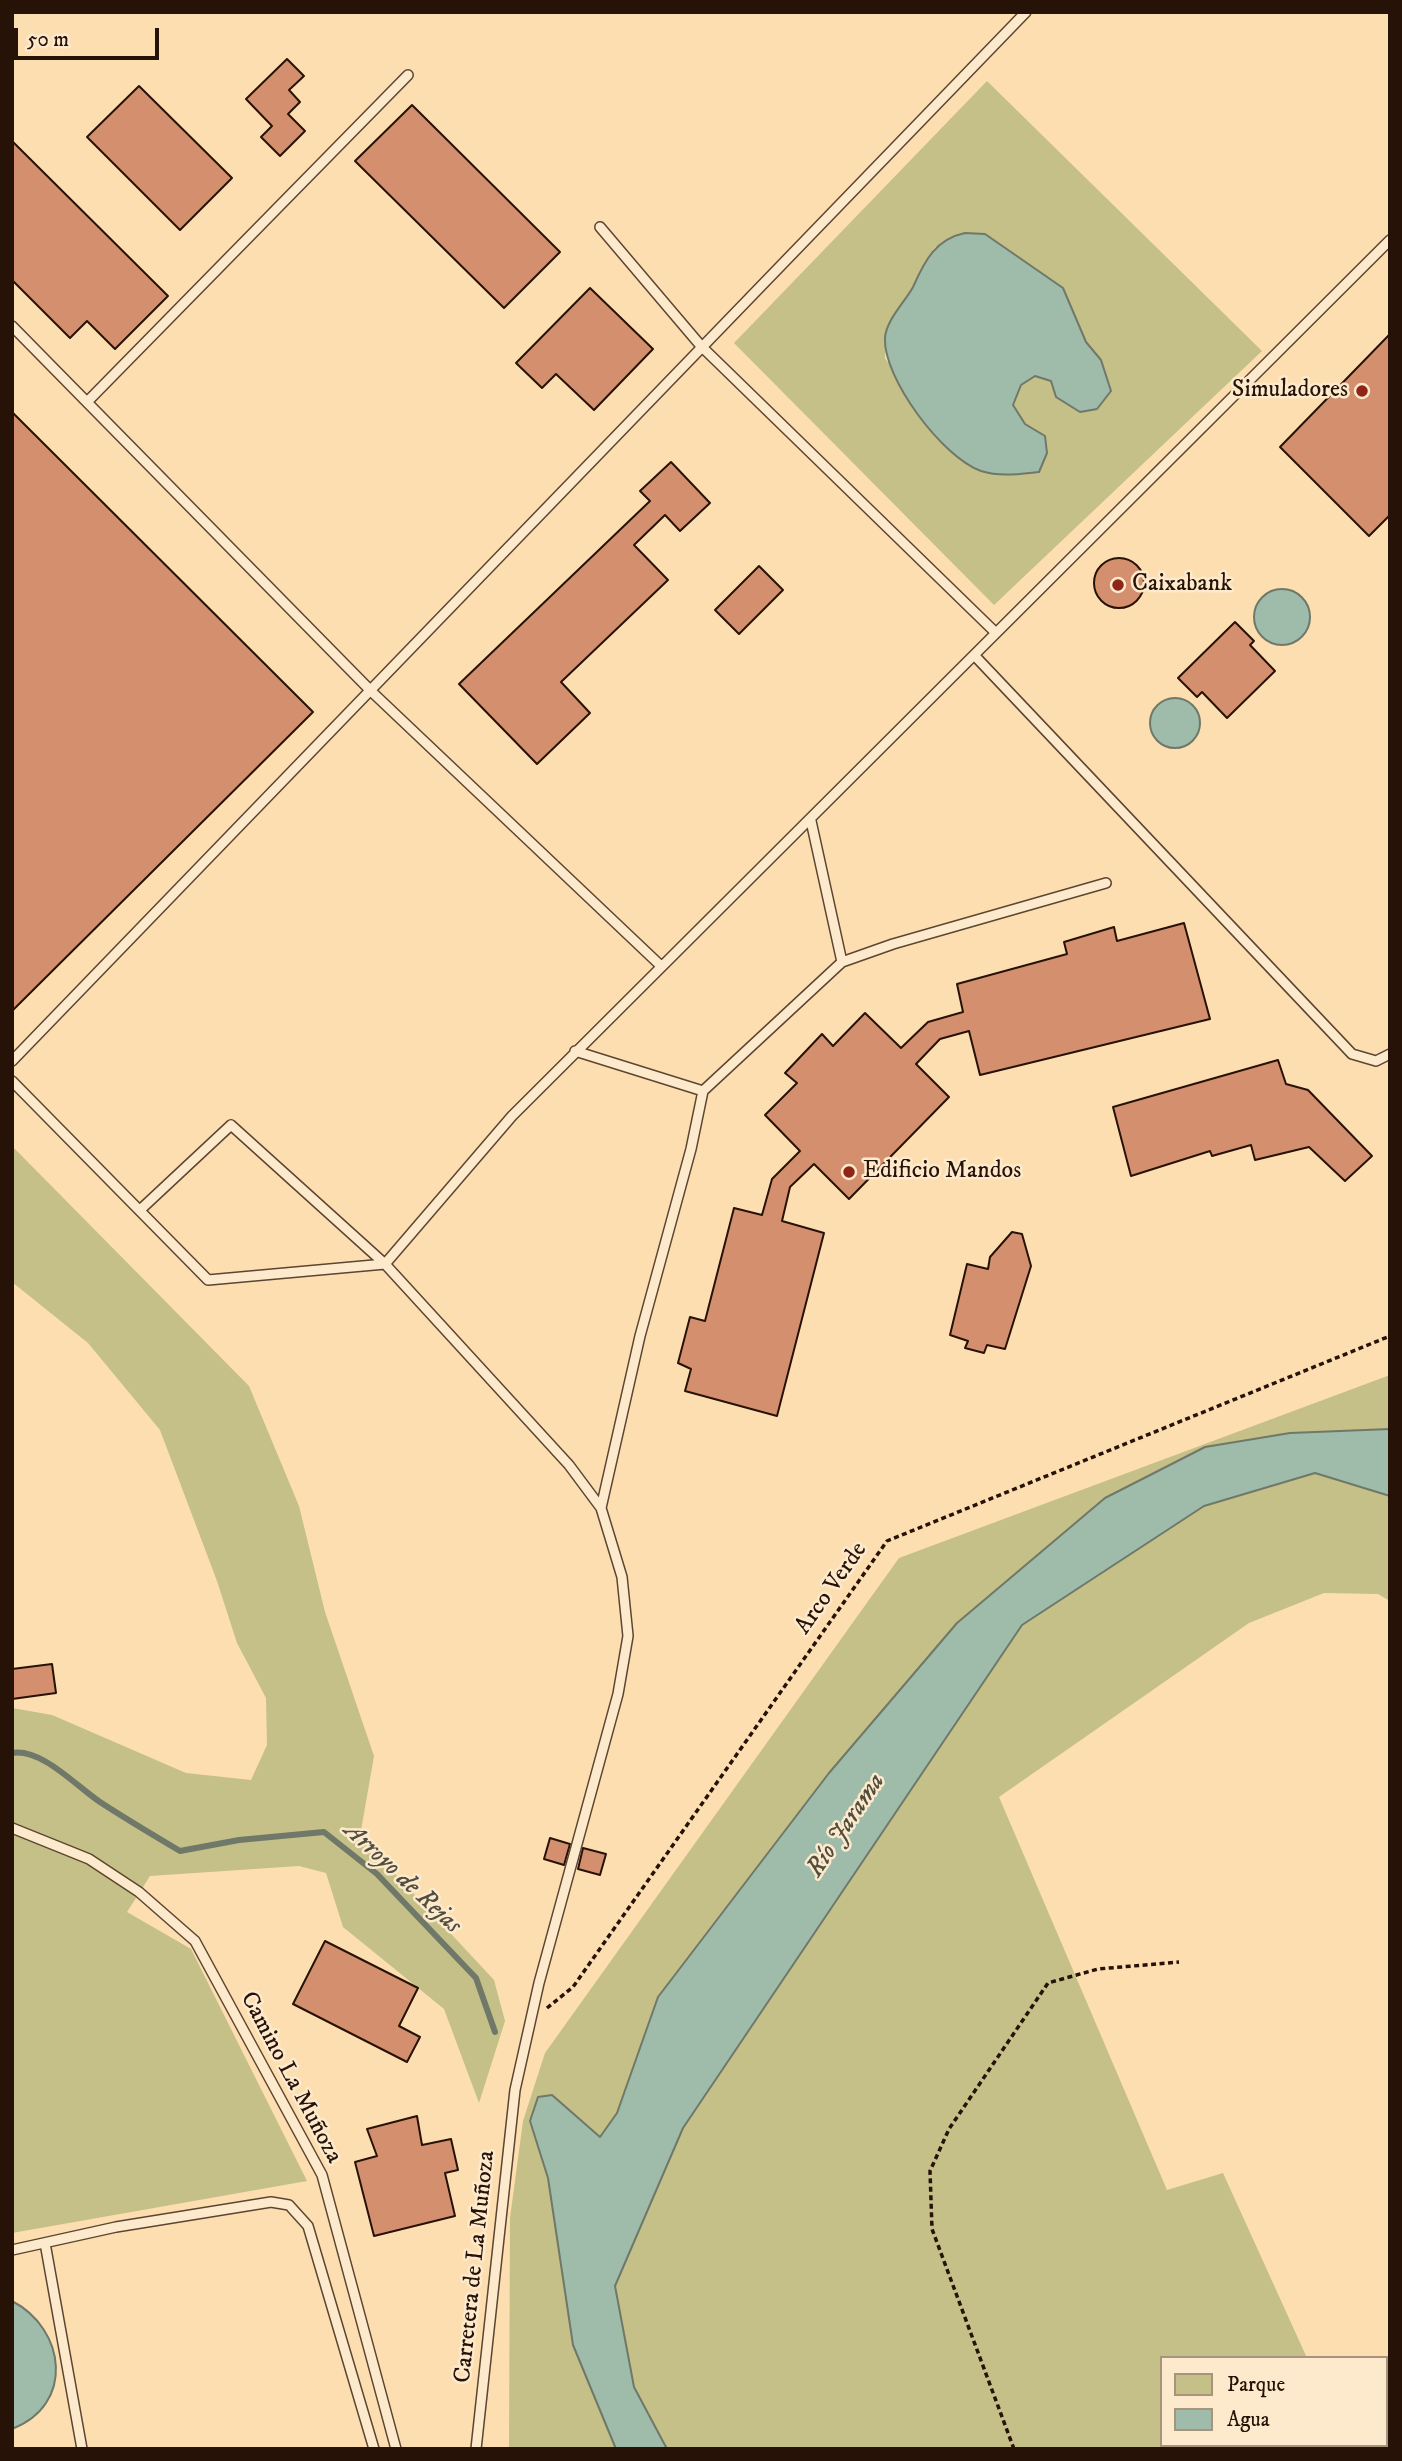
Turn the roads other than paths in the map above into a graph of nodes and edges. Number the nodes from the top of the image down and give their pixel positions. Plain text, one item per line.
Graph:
1 (1026, 12) edge
2 (408, 75) dead end
3 (600, 227) dead end
4 (1390, 240) edge
5 (12, 326) edge
6 (701, 346) junction
7 (87, 402) junction
8 (996, 634) junction
9 (974, 655) junction
10 (372, 692) junction
11 (810, 821) junction
12 (1106, 883) dead end
13 (842, 962) junction
14 (660, 965) junction
15 (575, 1051) junction
16 (1390, 1054) edge
17 (12, 1061) edge
18 (12, 1082) edge
19 (703, 1091) junction
20 (139, 1210) junction
21 (385, 1264) junction
22 (601, 1508) junction
23 (12, 1828) edge
24 (45, 2243) junction
25 (12, 2250) edge
26 (82, 2449) edge
27 (374, 2449) edge
28 (396, 2449) edge
29 (476, 2449) edge

1 - 6 lane
2 - 7 lane
3 - 6 lane
4 - 8 lane
5 - 7 lane
6 - 8 lane
6 - 10 lane
7 - 10 lane
8 - 9 lane
9 - 11 lane
9 - 16 lane
10 - 14 lane
10 - 17 lane
11 - 13 lane
11 - 14 lane
12 - 13 lane
13 - 19 lane
14 - 15 lane
15 - 19 lane
15 - 21 lane
18 - 20 lane
19 - 22 lane
20 - 21 lane
20 - 21 lane
21 - 22 lane
22 - 29 lane, Carretera de La Muñoza
23 - 28 lane, Camino La Muñoza
24 - 25 lane
24 - 26 lane
24 - 27 lane

